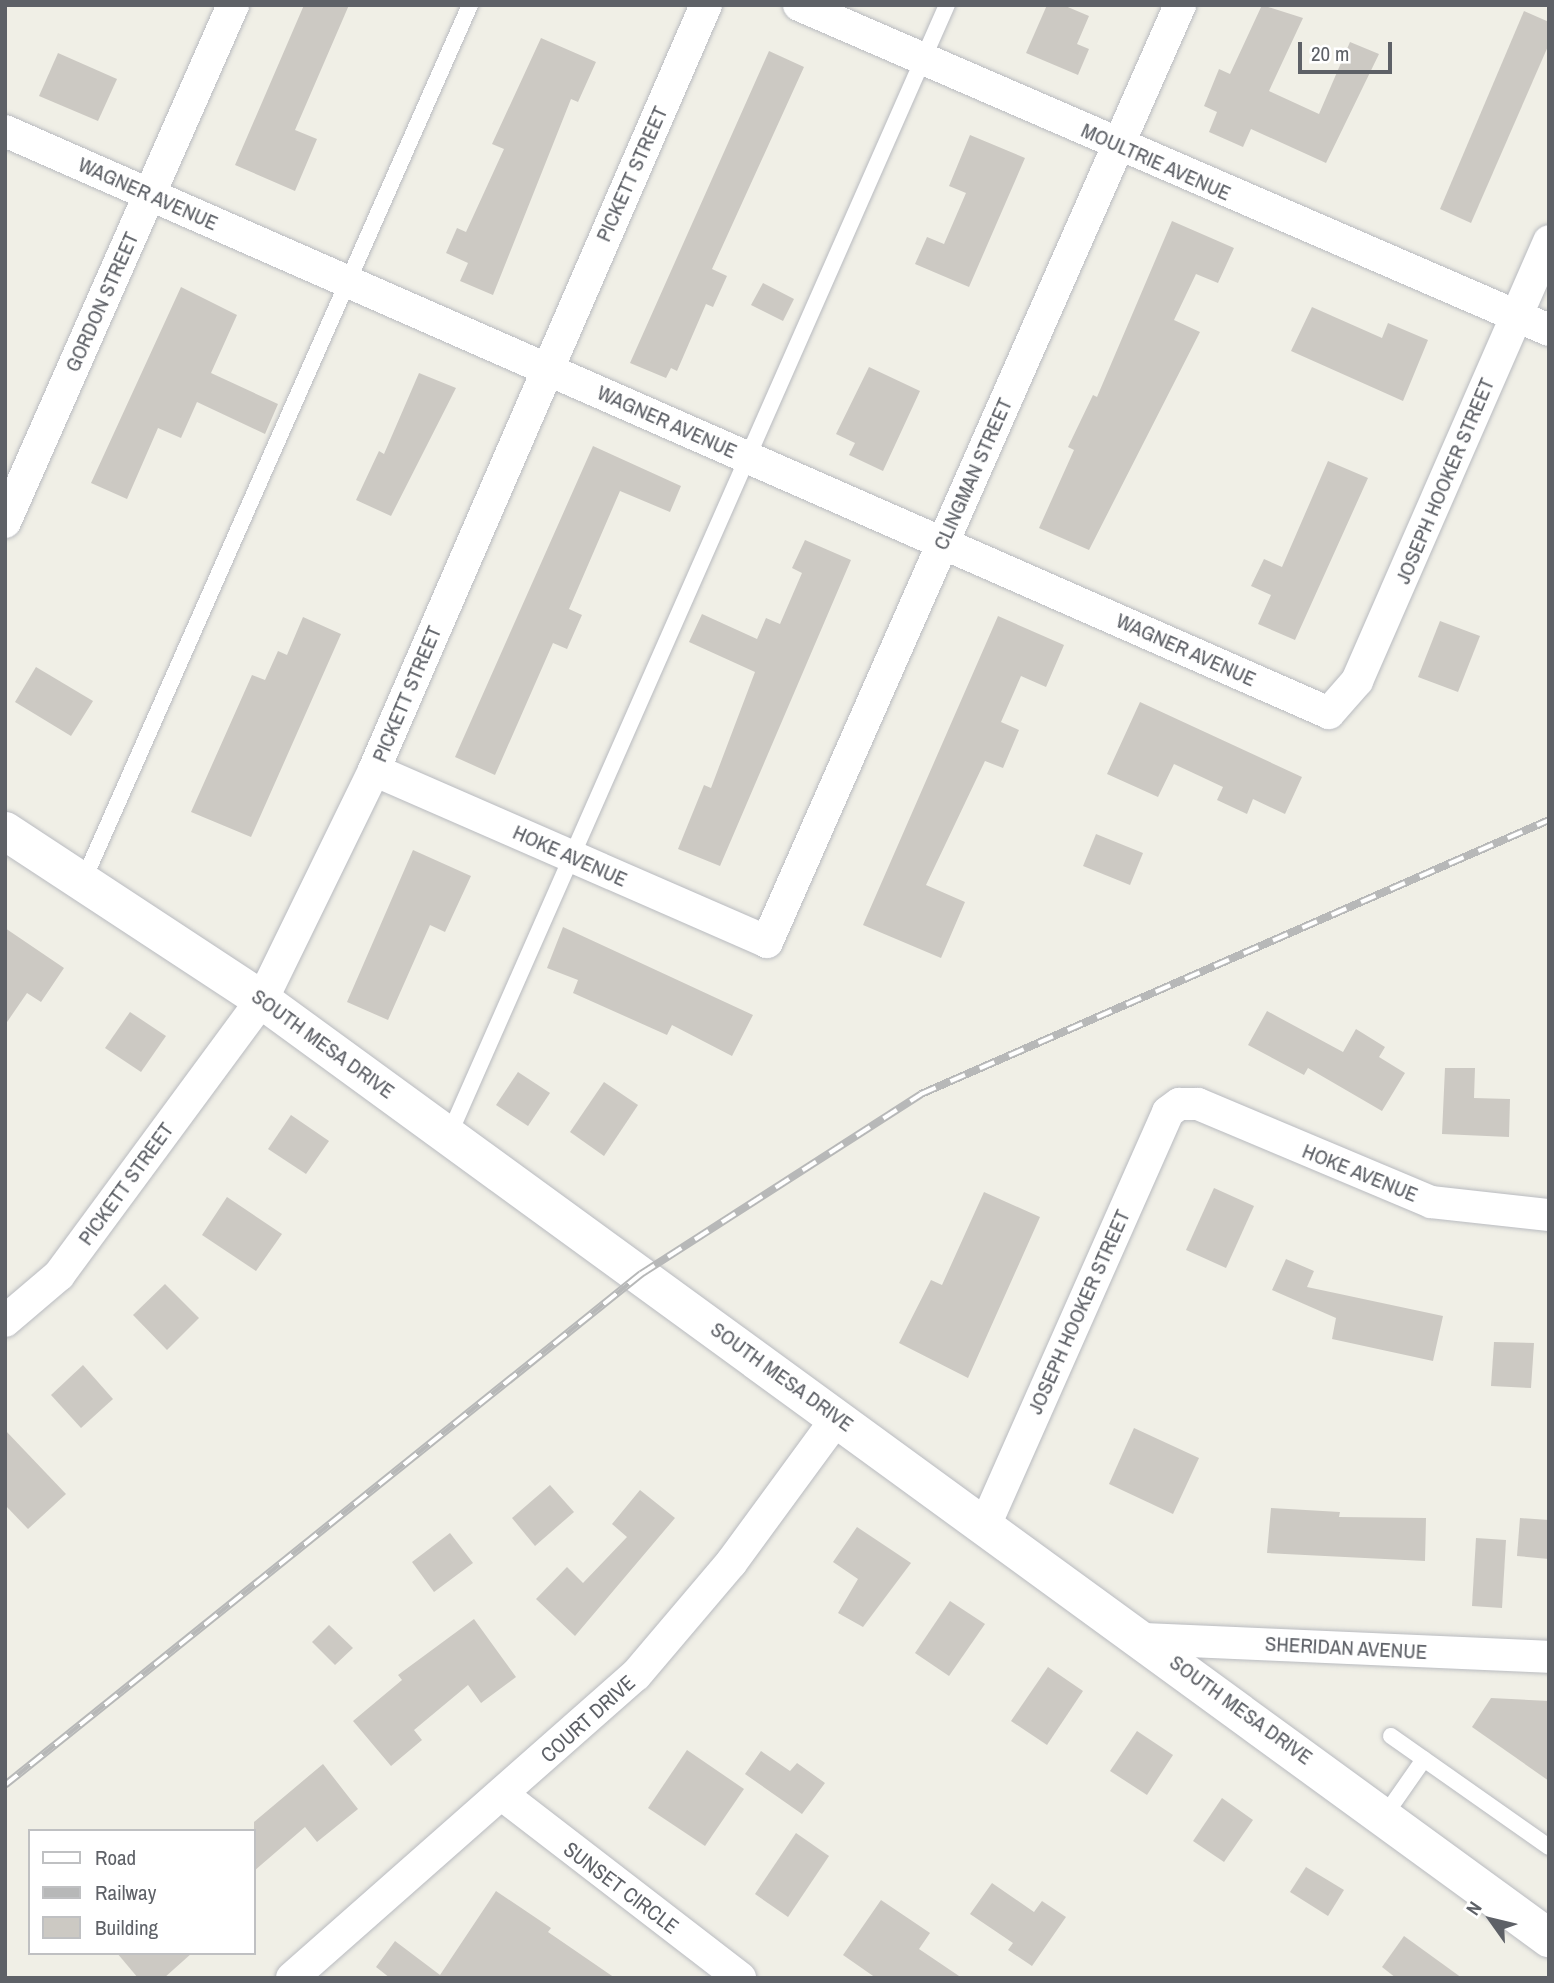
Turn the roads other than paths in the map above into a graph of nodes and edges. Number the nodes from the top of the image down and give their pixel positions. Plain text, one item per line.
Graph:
1 (233, 5) edge
2 (470, 5) edge
3 (706, 5) edge
4 (799, 5) edge
5 (947, 5) edge
6 (1180, 5) edge
7 (923, 60) junction
8 (5, 131) edge
9 (1118, 145) junction
10 (149, 194) junction
11 (1549, 241) edge
12 (348, 282) junction
13 (1513, 319) junction
14 (1549, 330) edge
15 (546, 369) junction
16 (748, 457) junction
17 (5, 522) edge
18 (943, 543) junction
19 (1329, 713) joint
20 (374, 770) junction
21 (5, 831) edge
22 (571, 856) junction
23 (84, 879) junction
24 (767, 942) joint
25 (262, 1000) junction
26 (1179, 1104) joint
27 (449, 1135) junction
28 (1549, 1215) edge
29 (5, 1321) edge
30 (838, 1417) junction
31 (986, 1523) junction
32 (1143, 1639) junction
33 (1549, 1657) edge
34 (1391, 1736) dead end
35 (1424, 1759) junction
36 (504, 1796) junction
37 (1385, 1815) junction
38 (1549, 1847) edge
39 (1548, 1937) edge
40 (292, 1978) edge
41 (740, 1978) edge

1 - 10 street, GORDON STREET
2 - 12 lane
3 - 15 street, PICKETT STREET
4 - 7 street, MOULTRIE AVENUE
5 - 7 lane
6 - 9 street, CLINGMAN STREET
7 - 9 street, MOULTRIE AVENUE
7 - 16 lane
8 - 10 street, WAGNER AVENUE
9 - 13 street, MOULTRIE AVENUE
9 - 18 street, CLINGMAN STREET
10 - 12 street, WAGNER AVENUE
10 - 17 street, GORDON STREET
11 - 13 street, JOSEPH HOOKER STREET
12 - 15 street, WAGNER AVENUE
12 - 23 lane
13 - 14 street, MOULTRIE AVENUE
13 - 19 street, JOSEPH HOOKER STREET
15 - 16 street, WAGNER AVENUE
15 - 20 street, PICKETT STREET
16 - 18 street, WAGNER AVENUE
16 - 22 lane
18 - 19 street, WAGNER AVENUE
18 - 24 street, CLINGMAN STREET
20 - 22 street, HOKE AVENUE
20 - 25 street, PICKETT STREET
21 - 23 main road, SOUTH MESA DRIVE
22 - 24 street, HOKE AVENUE
22 - 27 lane
23 - 25 main road, SOUTH MESA DRIVE
25 - 27 main road, SOUTH MESA DRIVE
25 - 29 street, PICKETT STREET
26 - 28 street, HOKE AVENUE
26 - 31 street, JOSEPH HOOKER STREET
27 - 30 main road, SOUTH MESA DRIVE
30 - 31 main road, SOUTH MESA DRIVE
30 - 36 street, COURT DRIVE
31 - 32 main road, SOUTH MESA DRIVE
32 - 33 street, SHERIDAN AVENUE
32 - 37 main road, SOUTH MESA DRIVE
34 - 35 lane
35 - 37 lane
35 - 38 lane
36 - 40 street, COURT DRIVE
36 - 41 street, SUNSET CIRCLE
37 - 39 main road, SOUTH MESA DRIVE

